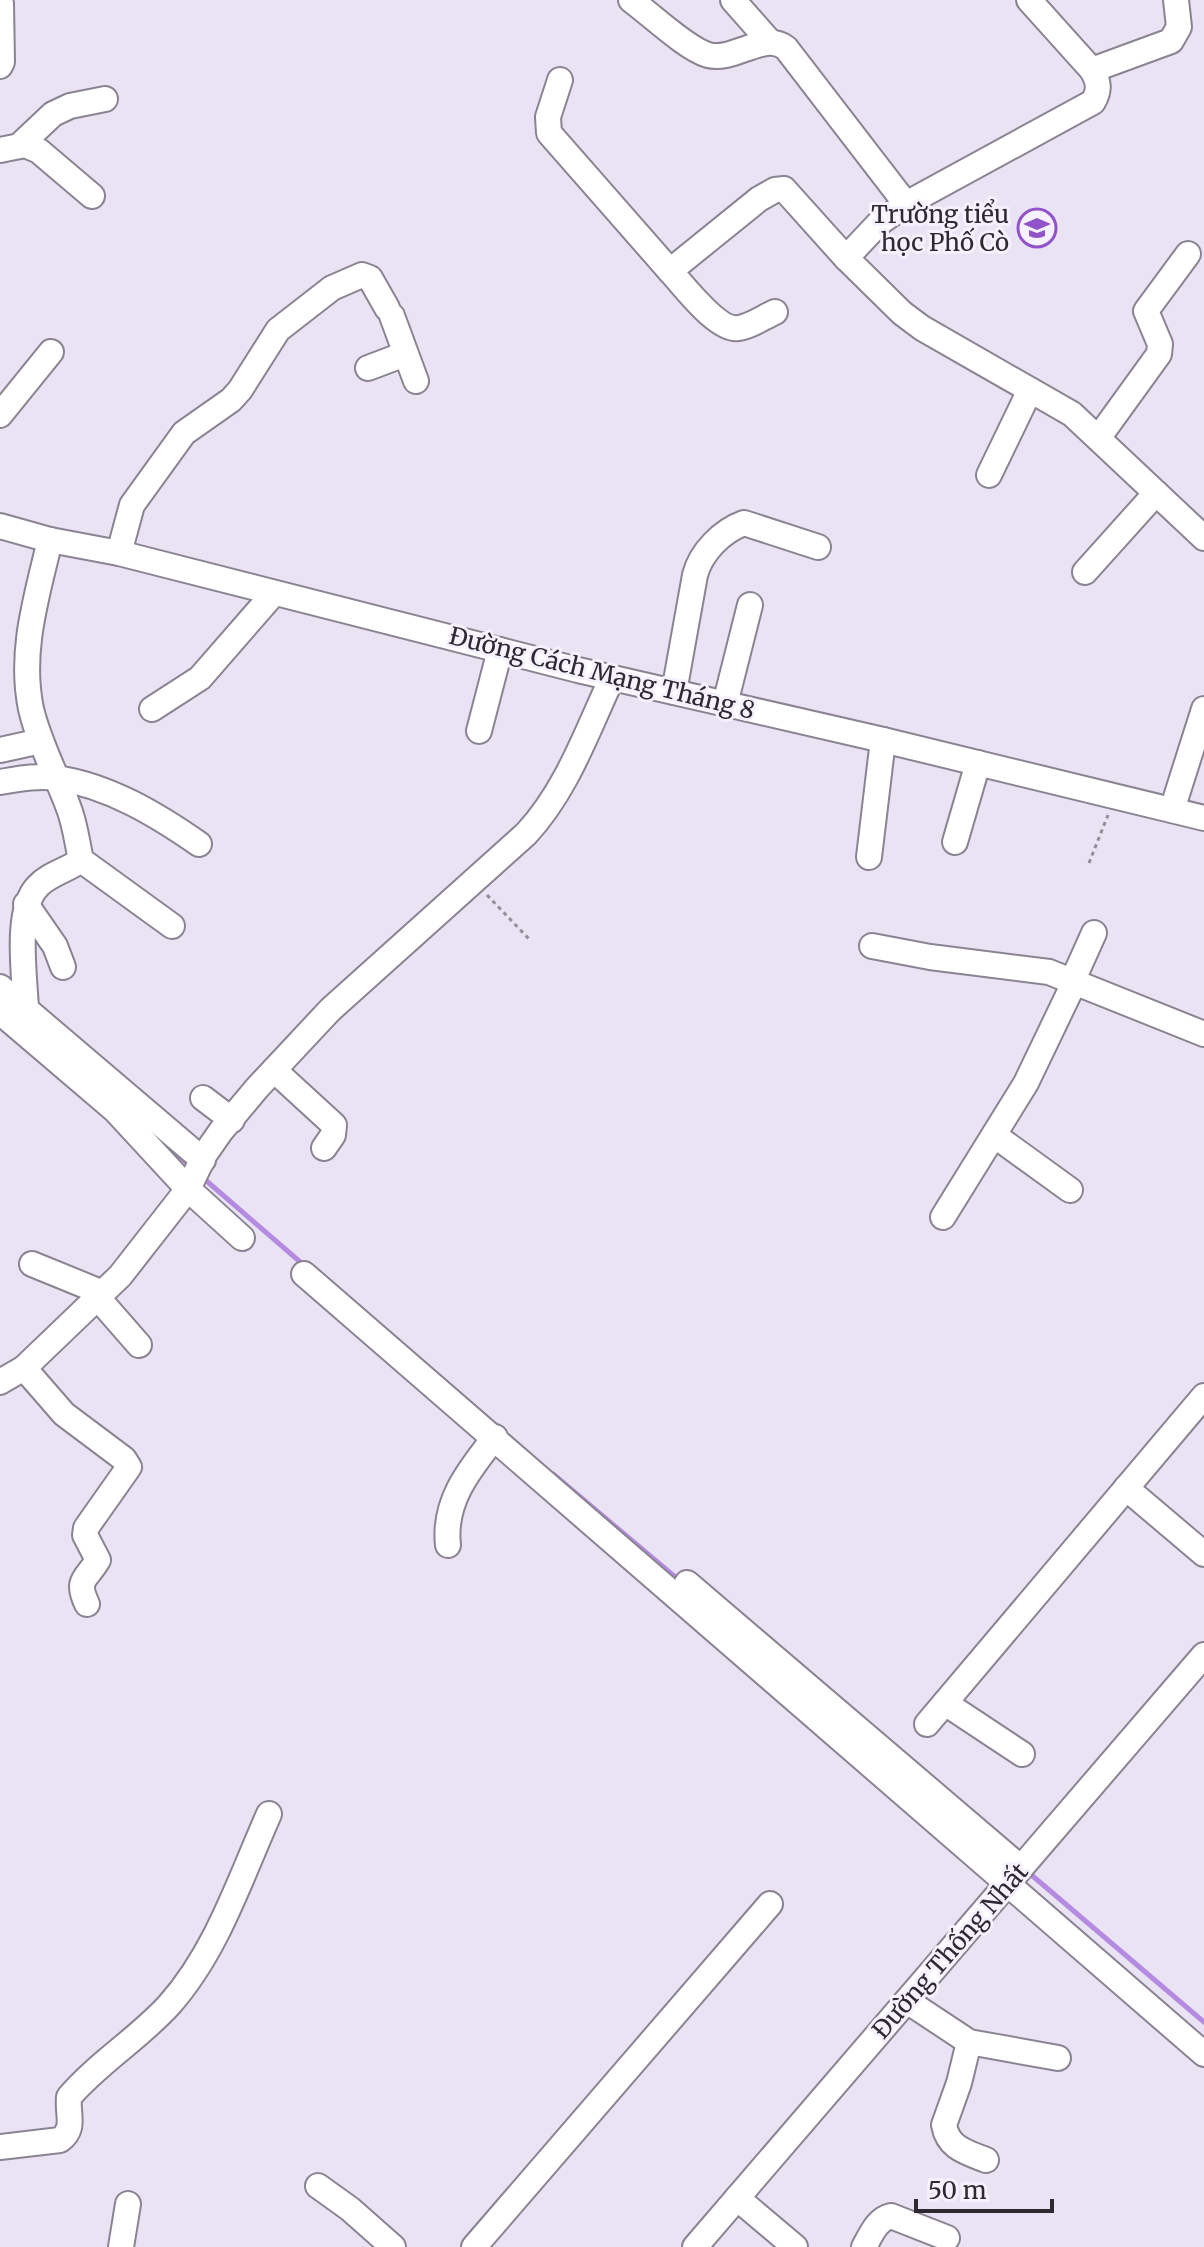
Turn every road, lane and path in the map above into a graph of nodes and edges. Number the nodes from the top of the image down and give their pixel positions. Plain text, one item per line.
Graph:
1 (631, 0) edge
2 (733, 0) edge
3 (1029, 0) edge
4 (1176, 0) edge
5 (1, 4) edge
6 (770, 42) junction
7 (0, 66) edge
8 (1092, 70) junction
9 (560, 80) dead end
10 (105, 99) dead end
11 (10, 148) edge
12 (92, 196) dead end
13 (906, 204) junction
14 (1188, 254) dead end
15 (846, 258) junction
16 (670, 271) junction
17 (775, 312) dead end
18 (414, 351) junction
19 (51, 352) dead end
20 (368, 368) dead end
21 (416, 381) dead end
22 (1030, 390) junction
23 (0, 415) edge
24 (1099, 437) junction
25 (989, 475) dead end
26 (1156, 493) junction
27 (0, 526) edge
28 (1204, 538) edge
29 (50, 540) junction
30 (818, 547) dead end
31 (119, 553) junction
32 (1085, 572) dead end
33 (274, 593) junction
34 (750, 605) dead end
35 (500, 650) junction
36 (612, 678) junction
37 (674, 692) junction
38 (725, 704) junction
39 (152, 709) dead end
40 (1204, 709) edge
41 (479, 731) dead end
42 (883, 740) junction
43 (41, 741) junction
44 (0, 750) edge
45 (978, 763) junction
46 (56, 777) junction
47 (0, 782) edge
48 (1115, 796) junction
49 (1172, 810) junction
50 (1204, 818) edge
51 (955, 842) dead end
52 (199, 844) dead end
53 (869, 857) dead end
54 (81, 860) junction
55 (1089, 863) dead end
56 (474, 881) junction
57 (26, 904) junction
58 (172, 926) dead end
59 (1094, 933) dead end
60 (530, 940) dead end
61 (872, 946) dead end
62 (63, 967) dead end
63 (1073, 982) junction
64 (0, 987) edge
65 (26, 1010) junction
66 (0, 1012) edge
67 (1204, 1034) edge
68 (274, 1070) junction
69 (203, 1098) dead end
70 (232, 1120) junction
71 (994, 1135) junction
72 (324, 1148) dead end
73 (196, 1174) junction
74 (1070, 1190) dead end
75 (943, 1217) dead end
76 (242, 1238) dead end
77 (32, 1264) dead end
78 (101, 1296) junction
79 (139, 1345) dead end
80 (24, 1368) junction
81 (0, 1382) edge
82 (1204, 1396) edge
83 (495, 1437) junction
84 (1126, 1488) junction
85 (448, 1545) dead end
86 (1204, 1554) edge
87 (87, 1604) dead end
88 (1204, 1655) edge
89 (945, 1703) junction
90 (927, 1724) dead end
91 (1022, 1754) dead end
92 (269, 1814) dead end
93 (1014, 1876) junction
94 (770, 1904) dead end
95 (907, 2001) junction
96 (969, 2042) junction
97 (1204, 2054) edge
98 (1058, 2058) dead end
99 (0, 2147) edge
100 (986, 2160) dead end
101 (318, 2186) dead end
102 (737, 2198) junction
103 (128, 2204) dead end
104 (947, 2238) dead end
105 (121, 2247) edge
106 (393, 2247) edge
107 (474, 2247) edge
108 (695, 2247) edge
109 (795, 2247) edge
110 (864, 2247) edge

1 - 6 street
2 - 6 street
3 - 8 street
4 - 8 street
5 - 7 street
6 - 13 street
8 - 13 street
9 - 16 street
10 - 11 street
11 - 12 street
13 - 15 street
14 - 24 street
15 - 16 street
15 - 22 street
16 - 17 street
18 - 20 street
18 - 21 street
18 - 31 street
19 - 23 street
22 - 24 street
22 - 25 street
24 - 26 street
26 - 28 street
26 - 32 street
27 - 29 street, Đường Cách Mạng Tháng 8
29 - 31 street, Đường Cách Mạng Tháng 8
29 - 43 street
30 - 37 street
31 - 33 street, Đường Cách Mạng Tháng 8
33 - 35 street, Đường Cách Mạng Tháng 8
33 - 39 street
34 - 38 street
35 - 36 street, Đường Cách Mạng Tháng 8
35 - 41 street
36 - 37 street, Đường Cách Mạng Tháng 8
36 - 56 street
37 - 38 street, Đường Cách Mạng Tháng 8
38 - 42 street, Đường Cách Mạng Tháng 8
40 - 49 street
42 - 45 street, Đường Cách Mạng Tháng 8
42 - 53 street
43 - 44 street
43 - 46 street
45 - 48 street, Đường Cách Mạng Tháng 8
45 - 51 street
46 - 47 street
46 - 52 street
46 - 54 street
48 - 49 street, Đường Cách Mạng Tháng 8
48 - 55 path
49 - 50 street, Đường Cách Mạng Tháng 8
54 - 57 street
54 - 58 street
56 - 60 path
56 - 68 street
57 - 62 street
57 - 65 street
59 - 63 street
61 - 63 street
63 - 67 street
63 - 71 street
64 - 65 street
65 - 73 street
66 - 73 street
68 - 70 street
68 - 72 street
69 - 70 street
70 - 73 street
71 - 74 street
71 - 75 street
73 - 76 street
73 - 78 street
77 - 78 street
78 - 79 street
78 - 80 street
80 - 81 street
80 - 87 street
82 - 84 street
83 - 85 street
83 - 93 street
83 - 93 street
84 - 86 street
84 - 89 street
88 - 93 street, Đường Thống Nhất
89 - 90 street
89 - 91 street
92 - 99 street
93 - 95 street, Đường Thống Nhất
93 - 97 street
94 - 107 street
95 - 96 street
95 - 102 street, Đường Thống Nhất
96 - 98 street
96 - 100 street
101 - 106 street
102 - 108 street, Đường Thống Nhất
102 - 109 street
103 - 105 street
104 - 110 street

